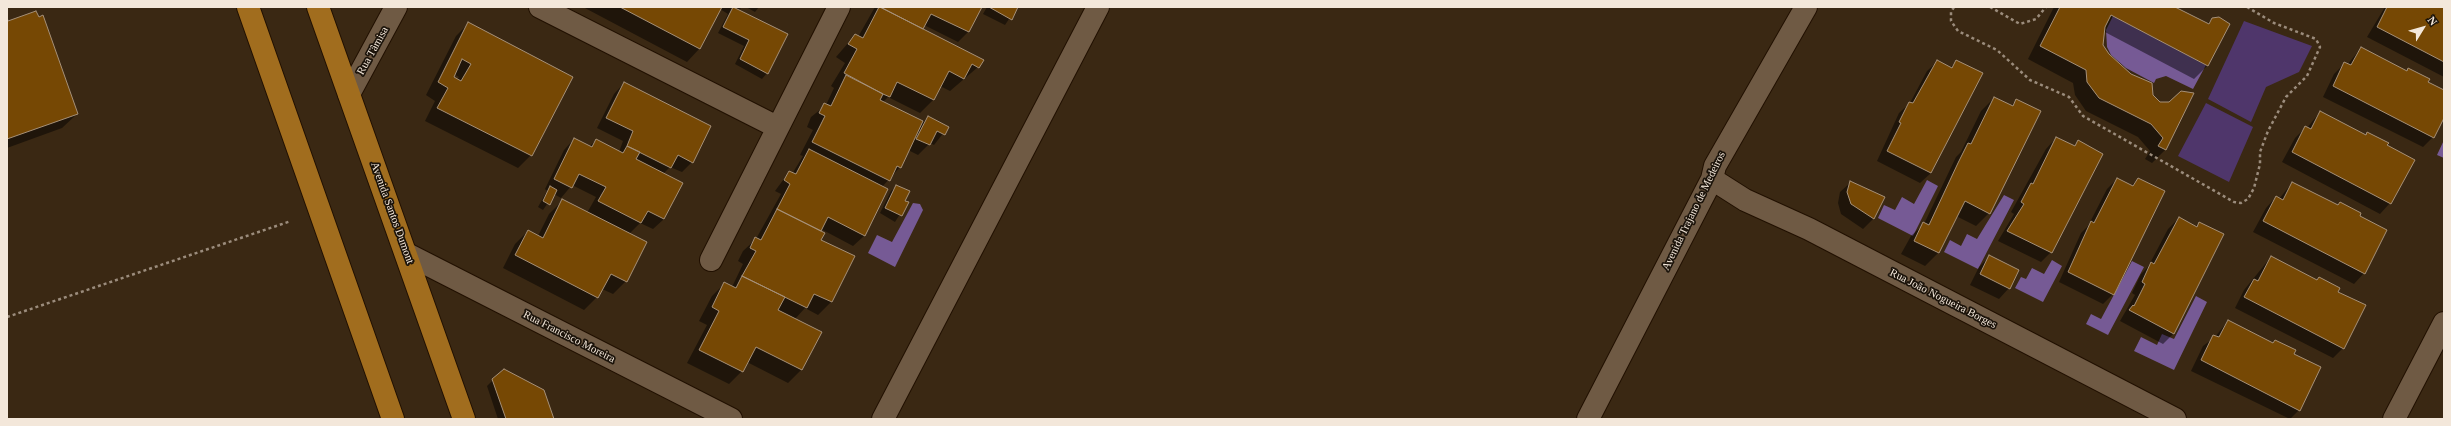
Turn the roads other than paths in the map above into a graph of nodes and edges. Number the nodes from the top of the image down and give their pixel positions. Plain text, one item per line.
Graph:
1 (248, 7) edge
2 (318, 7) edge
3 (396, 7) edge
4 (540, 7) edge
5 (839, 7) edge
6 (1098, 7) edge
7 (1806, 7) edge
8 (349, 94) junction
9 (777, 127) junction
10 (1712, 180) junction
11 (407, 254) junction
12 (711, 260) dead end
13 (2444, 323) edge
14 (393, 419) edge
15 (464, 419) edge
16 (731, 419) edge
17 (883, 419) edge
18 (1588, 419) edge
19 (2175, 419) edge
20 (2394, 419) edge

1 - 14 main road
2 - 8 main road, Avenida Santos Dumont
3 - 8 street, Rua Tâmisa
4 - 9 street
5 - 9 street
6 - 17 street
7 - 10 street, Avenida Trajano de Medeiros
8 - 11 main road, Avenida Santos Dumont
9 - 12 street
10 - 18 street, Avenida Trajano de Medeiros
10 - 19 street, Rua João Nogueira Borges
11 - 15 main road, Avenida Santos Dumont
11 - 16 street, Rua Francisco Moreira
13 - 20 street

